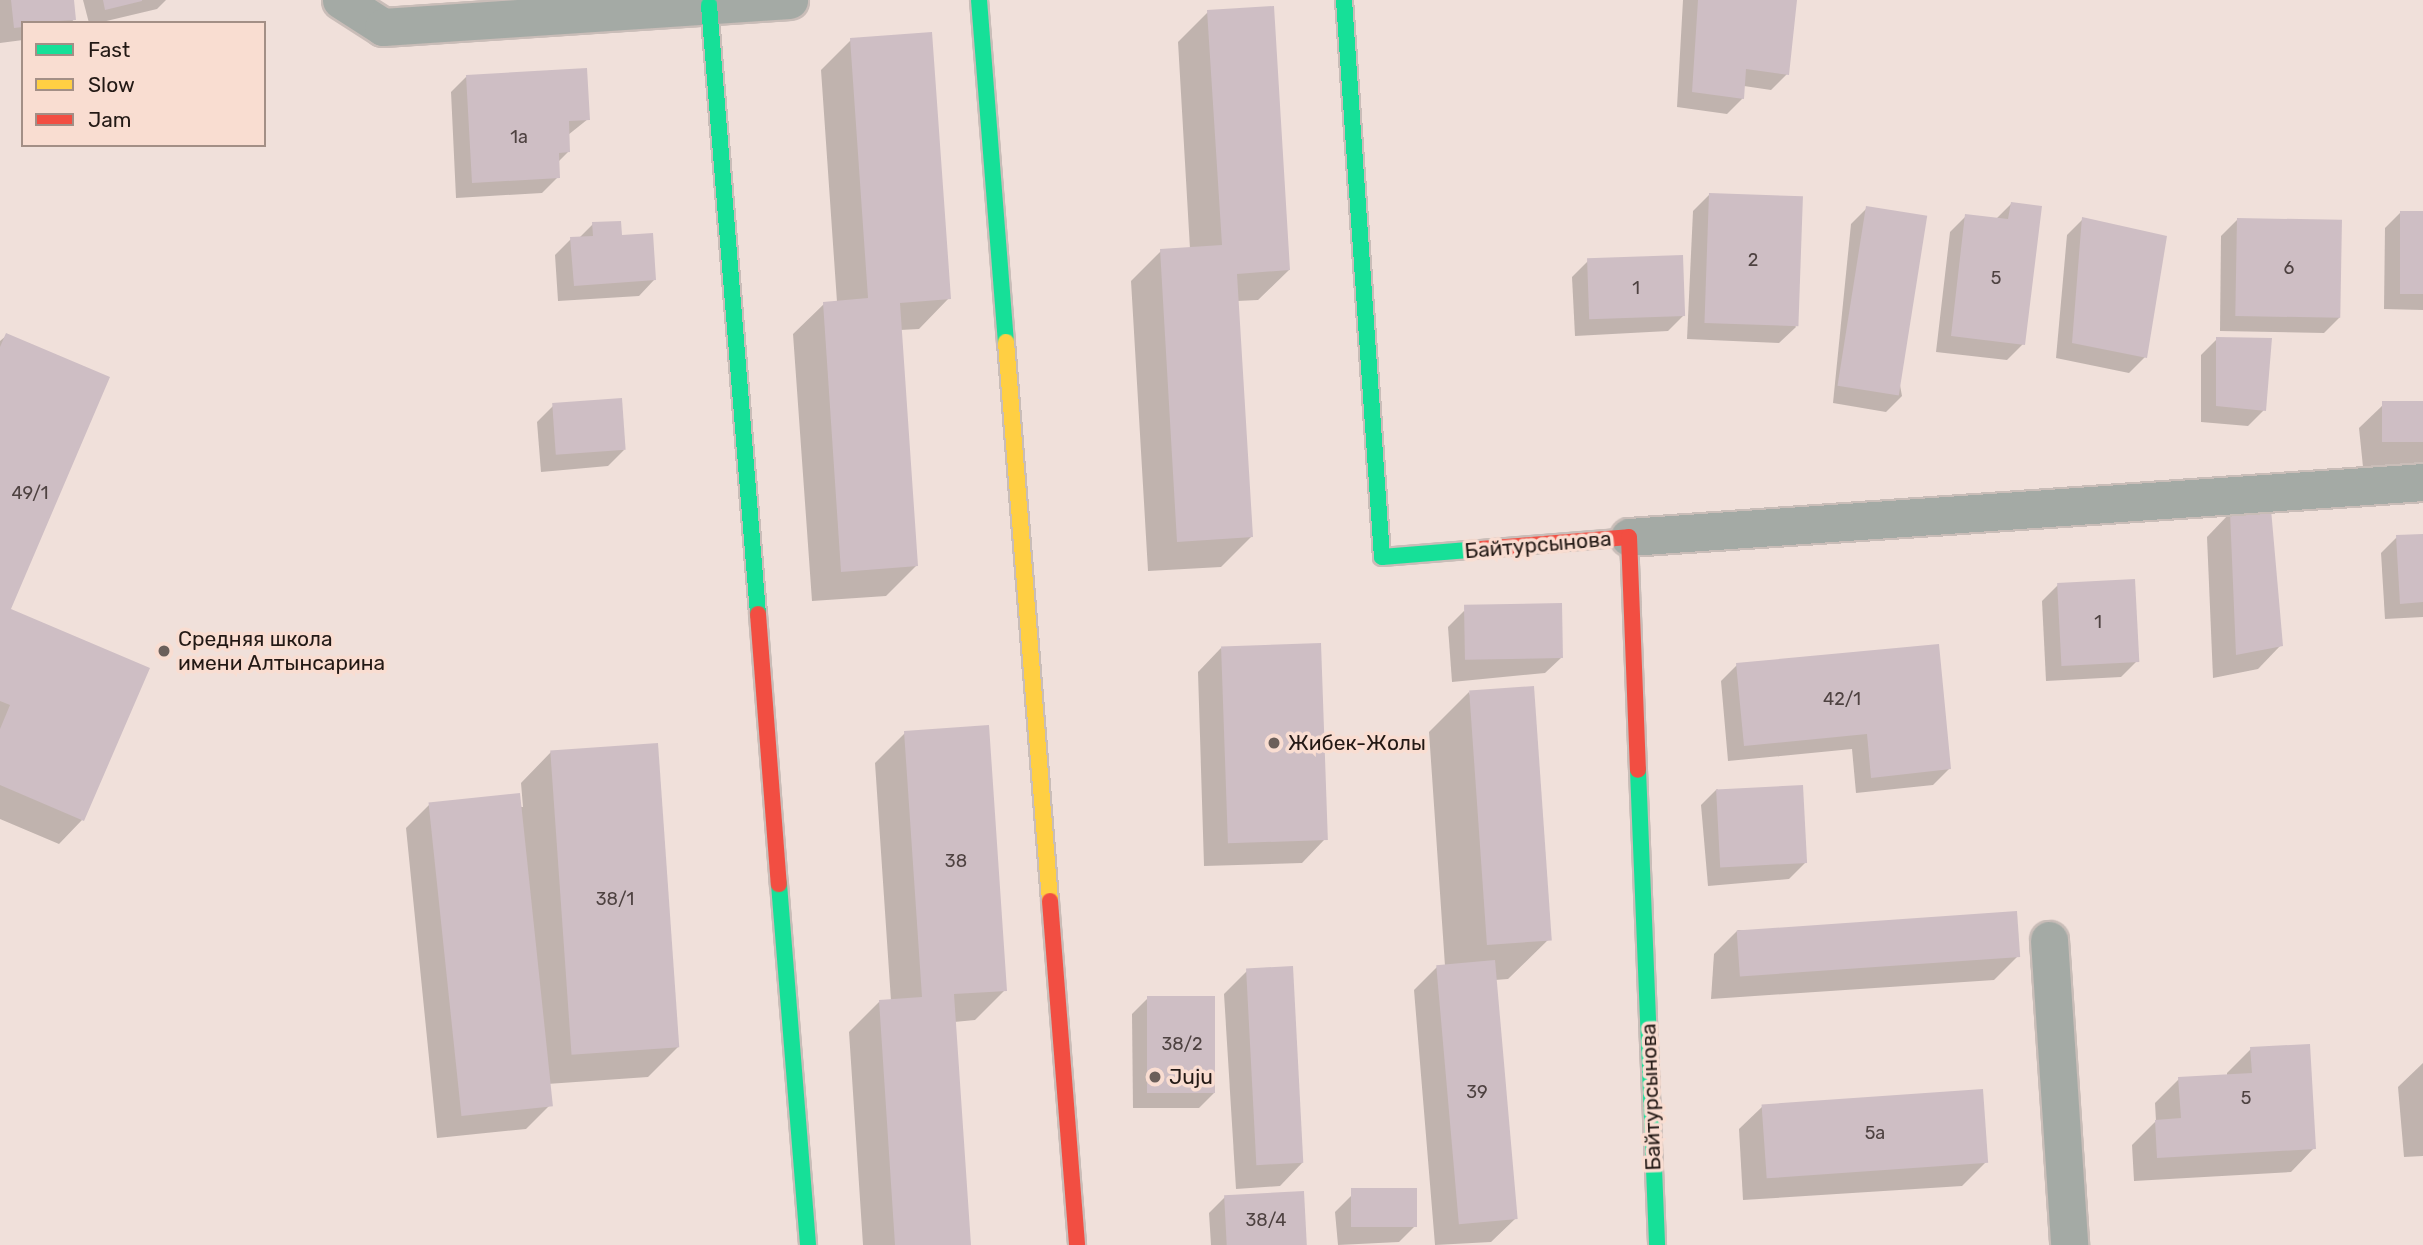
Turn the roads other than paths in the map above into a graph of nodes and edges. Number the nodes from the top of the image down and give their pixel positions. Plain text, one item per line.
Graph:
1 (341, 0) edge
2 (789, 0) edge
3 (979, 0) edge
4 (1344, 0) edge
5 (709, 5) junction
6 (2423, 482) edge
7 (1629, 537) junction
8 (2049, 940) dead end
9 (808, 1245) edge
10 (1077, 1245) edge
11 (1657, 1245) edge
12 (2069, 1245) edge

1 - 5 street
2 - 5 street
3 - 10 street
4 - 7 street, Байтурсынова
5 - 9 street
6 - 7 street
7 - 11 street, Байтурсынова
8 - 12 street

